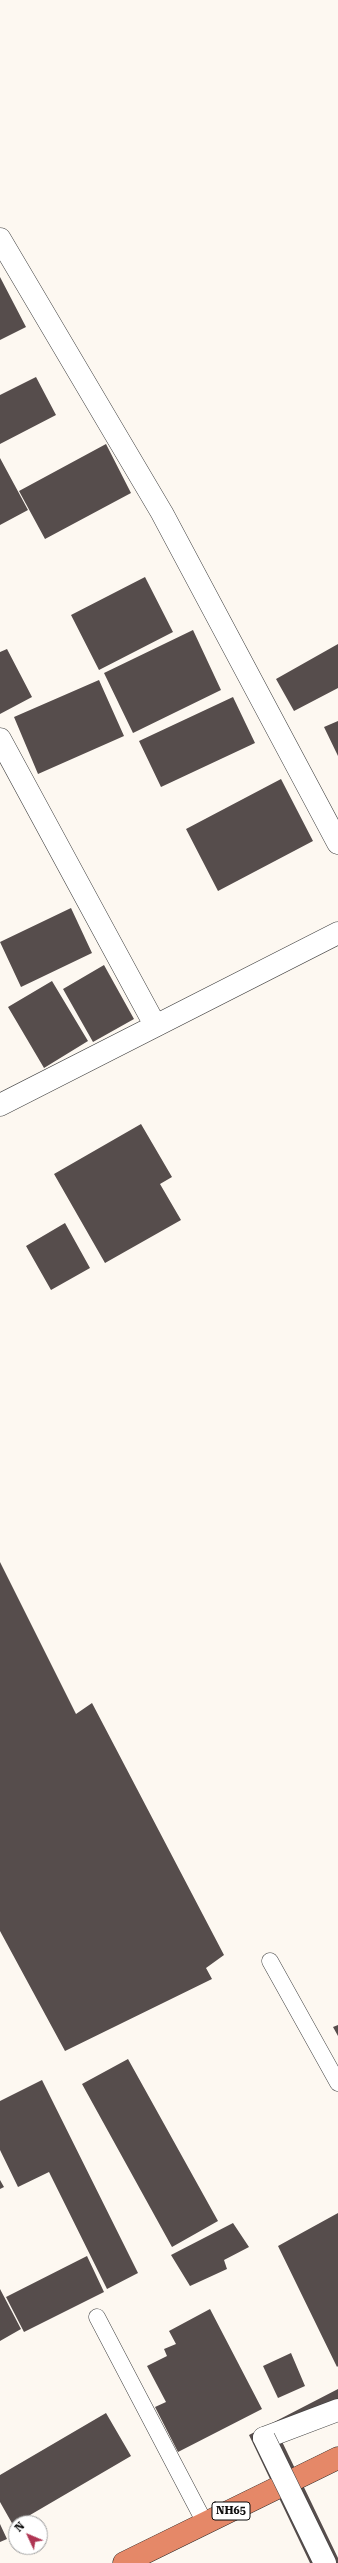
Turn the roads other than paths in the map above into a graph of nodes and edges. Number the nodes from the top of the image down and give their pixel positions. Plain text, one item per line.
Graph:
1 (3, 252) edge
2 (0, 739) edge
3 (338, 843) edge
4 (338, 933) edge
5 (155, 1025) junction
6 (0, 1105) edge
7 (270, 1961) dead end
8 (338, 2083) edge
9 (97, 2317) dead end
10 (338, 2410) edge
11 (338, 2458) edge
12 (205, 2523) junction
13 (124, 2563) edge
14 (325, 2563) edge

1 - 3 street
2 - 5 street
4 - 5 street
5 - 6 street
7 - 8 lane
9 - 12 lane
10 - 14 street, bridge
11 - 12 highway, NH65
12 - 13 highway, NH65

